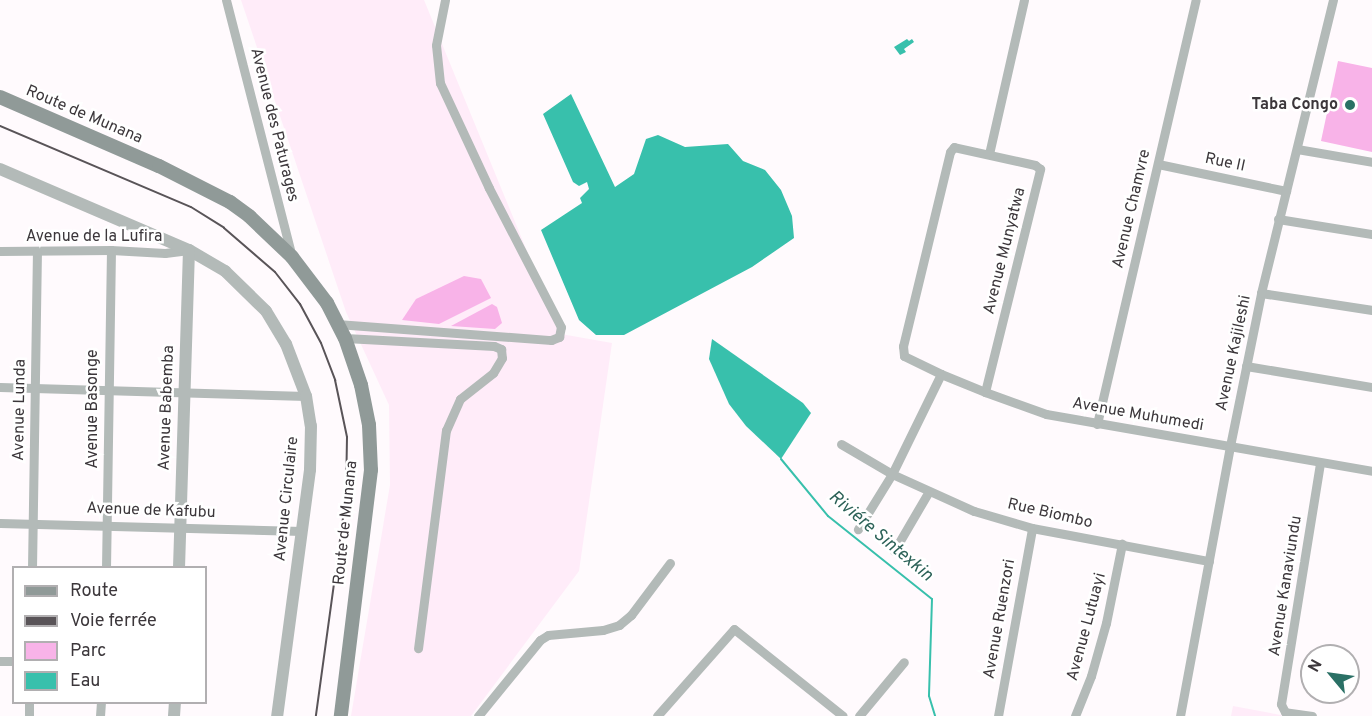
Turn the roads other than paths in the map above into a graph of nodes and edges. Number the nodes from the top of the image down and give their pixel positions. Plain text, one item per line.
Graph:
1 (226, 0) edge
2 (444, 0) edge
3 (1024, 0) edge
4 (1196, 0) edge
5 (1334, 0) edge
6 (0, 97) edge
7 (1297, 149) junction
8 (989, 154) junction
9 (1372, 162) edge
10 (1158, 164) junction
11 (0, 169) edge
12 (1286, 190) junction
13 (1278, 219) junction
14 (1372, 234) edge
15 (111, 250) junction
16 (189, 250) junction
17 (0, 251) edge
18 (37, 252) junction
19 (292, 256) junction
20 (1261, 293) junction
21 (1372, 310) edge
22 (338, 324) junction
23 (345, 338) junction
24 (1246, 366) junction
25 (941, 374) junction
26 (0, 387) edge
27 (1372, 387) edge
28 (35, 388) junction
29 (107, 391) junction
30 (986, 392) junction
31 (183, 394) junction
32 (306, 396) junction
33 (1097, 424) junction
34 (841, 444) dead end
35 (1230, 446) junction
36 (1320, 464) junction
37 (1372, 471) edge
38 (892, 474) junction
39 (929, 491) junction
40 (0, 523) edge
41 (33, 523) junction
42 (108, 525) junction
43 (180, 527) junction
44 (1032, 528) junction
45 (858, 529) dead end
46 (302, 531) junction
47 (1122, 544) junction
48 (894, 551) dead end
49 (1209, 561) junction
50 (670, 563) dead end
51 (32, 566) edge
52 (106, 566) edge
53 (179, 566) edge
54 (418, 648) dead end
55 (904, 662) dead end
56 (277, 716) edge
57 (341, 716) edge
58 (478, 716) edge
59 (657, 716) edge
60 (843, 716) edge
61 (859, 716) edge
62 (998, 716) edge
63 (1075, 716) edge
64 (1180, 716) edge
65 (1312, 716) edge

1 - 19 street, Avenue des Paturages
2 - 22 street
3 - 8 street
4 - 10 street, Avenue Chamvre
5 - 7 street, Avenue Kajileshi
6 - 19 main road, Route de Munana
7 - 9 street
7 - 12 street, Avenue Kajileshi
8 - 25 street, Avenue Muhumedi
8 - 30 street, Avenue Munyatwa
10 - 12 street, Rue II
10 - 33 street, Avenue Chamvre
11 - 16 street, Avenue Circulaire
12 - 13 street, Avenue Kajileshi
13 - 14 street
13 - 20 street, Avenue Kajileshi
15 - 16 street, Avenue de la Lufira
15 - 18 street, Avenue de la Lufira
15 - 29 street, Avenue Basonge
16 - 31 street, Avenue Babemba
16 - 32 street, Avenue Circulaire
17 - 18 street, Avenue de la Lufira
18 - 28 street, Avenue Lunda
19 - 22 main road, Route de Munana
20 - 21 street
20 - 24 street, Avenue Kajileshi
22 - 23 main road, Route de Munana
23 - 54 street
23 - 57 main road, Route de Munana
24 - 27 street
24 - 35 street, Avenue Kajileshi
25 - 30 street, Avenue Muhumedi
25 - 38 street
26 - 28 street
28 - 29 street
28 - 41 street, Avenue Lunda
29 - 31 street
29 - 42 street, Avenue Basonge
30 - 33 street, Avenue Muhumedi
31 - 32 street
31 - 43 street, Avenue Babemba
32 - 46 street, Avenue Circulaire
33 - 35 street, Avenue Muhumedi
34 - 38 street, Rue Biombo
35 - 36 street, Avenue Muhumedi
35 - 49 street, Avenue Kajileshi
36 - 37 street, Avenue Muhumedi
36 - 65 street, Avenue Kanaviundu
38 - 39 street, Rue Biombo
38 - 45 street
39 - 44 street, Rue Biombo
39 - 48 street
40 - 41 street, Avenue de Kafubu
41 - 42 street, Avenue de Kafubu
41 - 51 street, Avenue Lunda
42 - 43 street, Avenue de Kafubu
42 - 52 street, Avenue Basonge
43 - 46 street, Avenue de Kafubu
43 - 53 street, Avenue Babemba
44 - 47 street, Rue Biombo
44 - 62 street, Avenue Ruenzori
46 - 56 street, Avenue Circulaire
47 - 49 street, Rue Biombo
47 - 63 street, Avenue Lutuayi
49 - 64 street, Avenue Kajileshi
50 - 58 street
55 - 61 street
59 - 60 street

